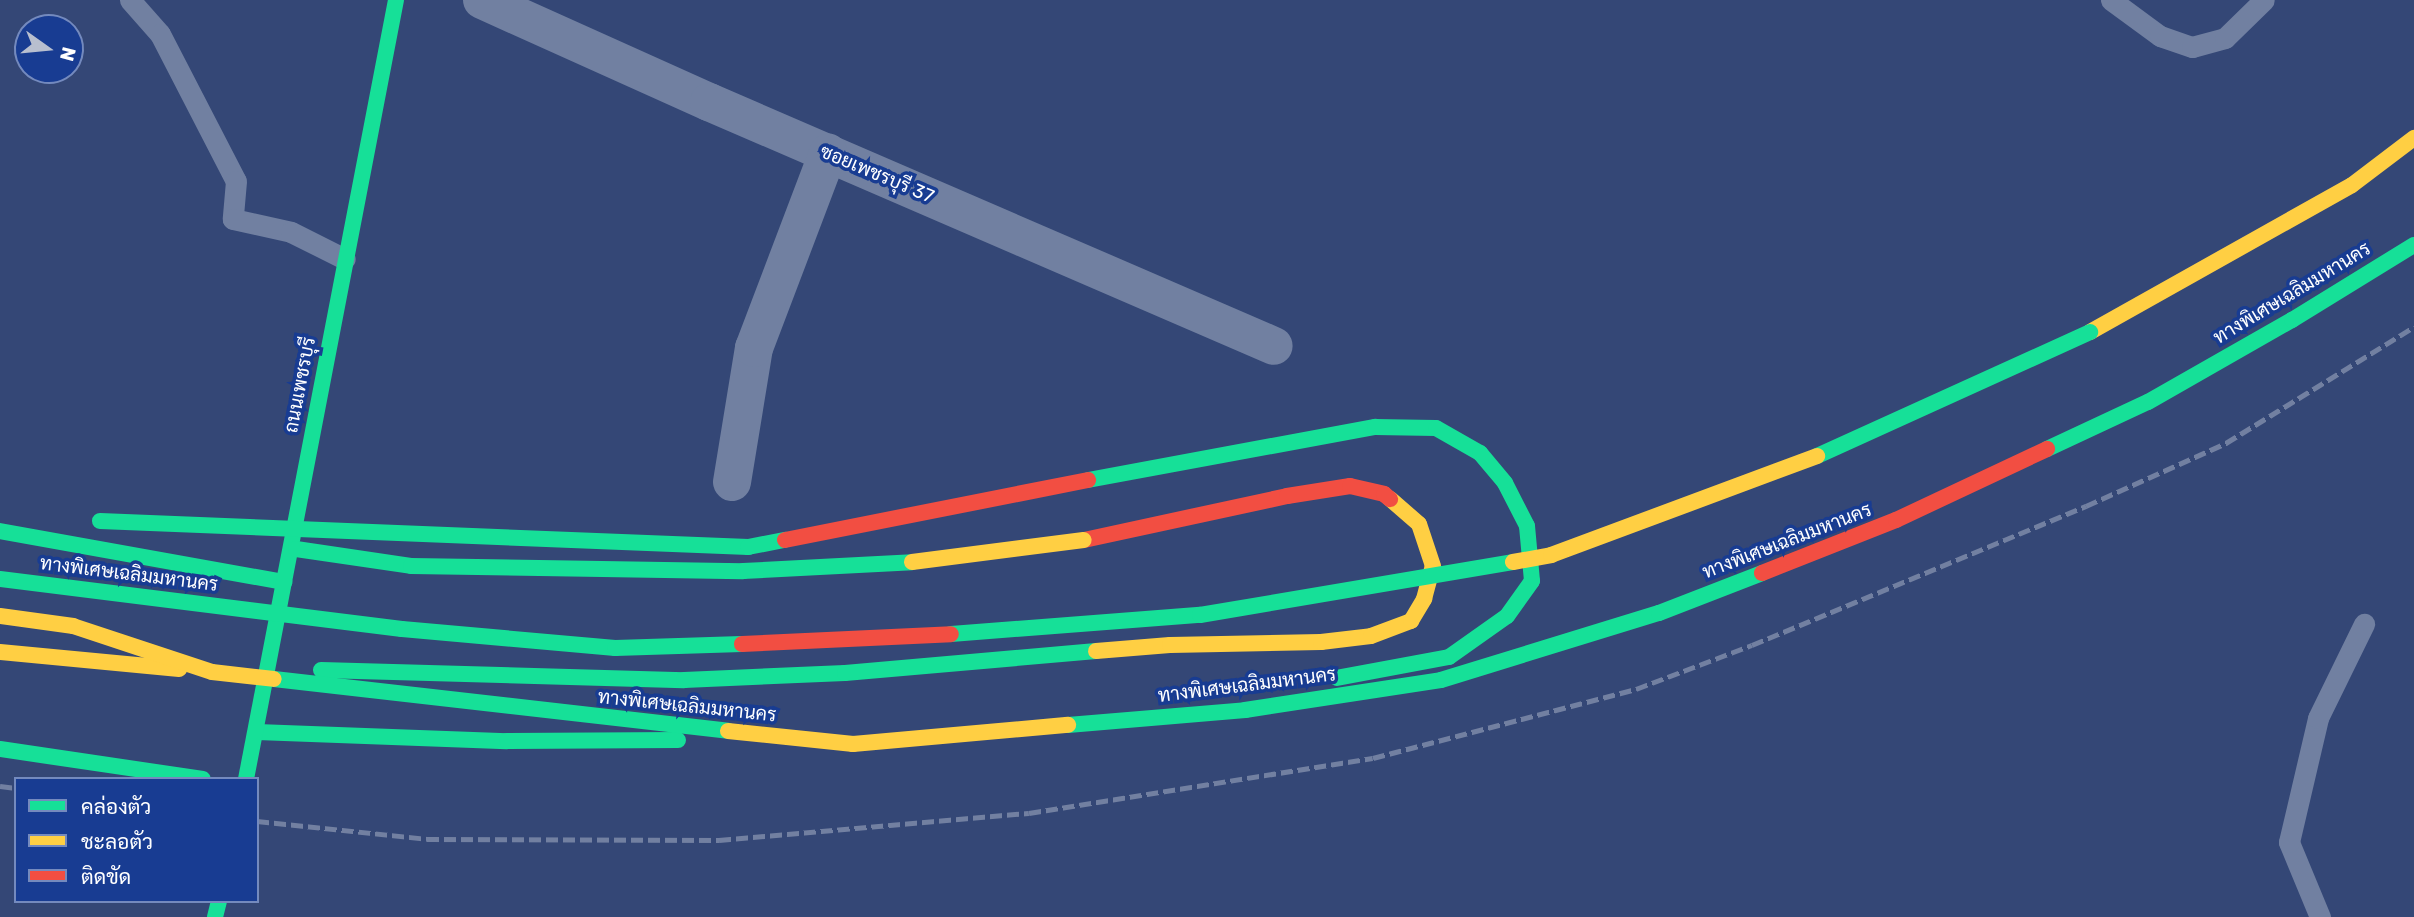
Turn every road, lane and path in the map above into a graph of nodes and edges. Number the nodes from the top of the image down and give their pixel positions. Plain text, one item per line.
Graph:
1 (130, 0) edge
2 (396, 0) edge
3 (482, 0) edge
4 (2111, 0) edge
5 (2264, 0) edge
6 (2414, 138) edge
7 (828, 153) junction
8 (2414, 245) edge
9 (345, 260) junction
10 (1274, 345) dead end
11 (732, 482) dead end
12 (0, 531) edge
13 (0, 579) edge
14 (284, 582) junction
15 (0, 616) edge
16 (2364, 624) dead end
17 (0, 652) edge
18 (268, 669) junction
19 (212, 672) junction
20 (1325, 680) dead end
21 (1202, 697) dead end
22 (257, 732) junction
23 (0, 749) edge
24 (189, 777) edge
25 (246, 777) edge
26 (2320, 917) edge

1 - 9 lane
2 - 9 main road, ถนนเพชรบุรี
3 - 7 street, ซอยเพชรบุรี 37
4 - 5 lane
6 - 13 main road, ทางพิเศษเฉลิมมหานคร, bridge
7 - 10 street, ซอยเพชรบุรี 37
7 - 11 street
8 - 19 main road, ทางพิเศษเฉลิมมหานคร, bridge
9 - 14 main road, ถนนเพชรบุรี
12 - 14 main road
14 - 18 main road, ถนนเพชรบุรี
15 - 19 main road, ทางพิเศษเฉลิมมหานคร, bridge
16 - 26 lane
17 - 19 main road, bridge
18 - 20 main road, bridge
18 - 22 main road, ถนนเพชรบุรี
21 - 22 main road
22 - 25 main road, ถนนเพชรบุรี
23 - 24 main road

